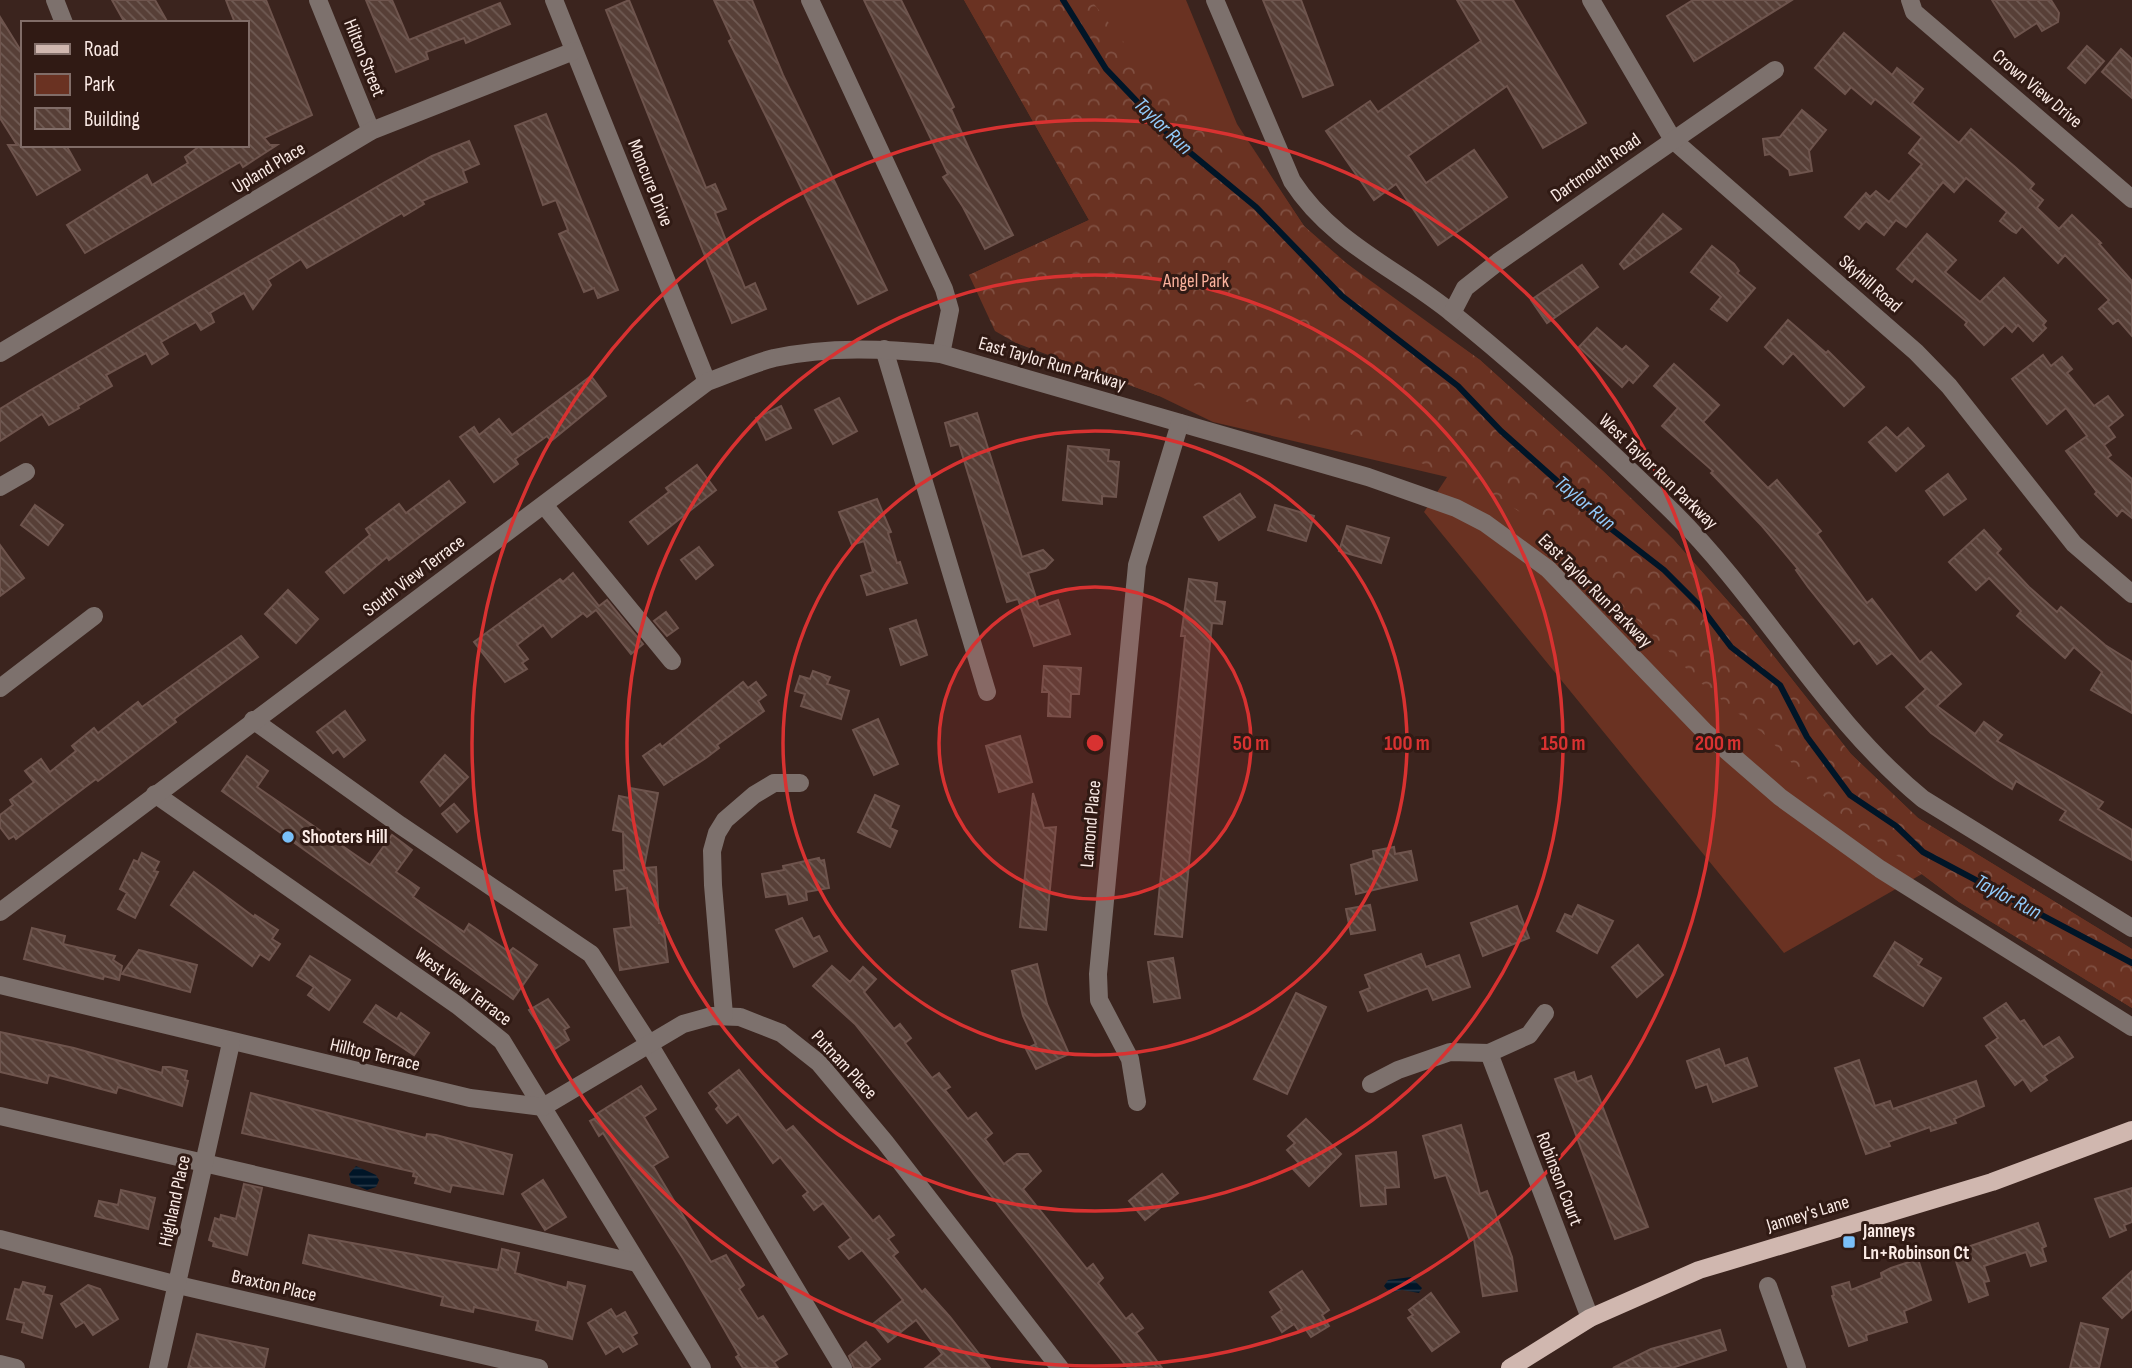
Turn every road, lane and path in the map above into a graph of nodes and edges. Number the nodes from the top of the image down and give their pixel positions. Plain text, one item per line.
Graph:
1 (55, 0) edge
2 (318, 0) edge
3 (554, 0) edge
4 (810, 0) edge
5 (1215, 0) edge
6 (1591, 0) edge
7 (1912, 6) edge
8 (63, 21) edge
9 (574, 51) junction
10 (1775, 69) dead end
11 (372, 131) junction
12 (1674, 140) junction
13 (2132, 199) edge
14 (1452, 313) junction
15 (884, 349) junction
16 (0, 353) edge
17 (941, 354) junction
18 (707, 382) junction
19 (1180, 423) junction
20 (26, 472) dead end
21 (0, 487) edge
22 (544, 505) junction
23 (2132, 594) edge
24 (94, 616) dead end
25 (672, 661) dead end
26 (0, 688) edge
27 (987, 692) dead end
28 (253, 720) junction
29 (800, 783) dead end
30 (155, 794) junction
31 (0, 912) edge
32 (2132, 928) edge
33 (0, 985) edge
34 (1545, 1013) dead end
35 (724, 1015) junction
36 (2132, 1027) edge
37 (231, 1043) junction
38 (649, 1044) junction
39 (1489, 1054) junction
40 (1371, 1084) dead end
41 (1137, 1101) dead end
42 (543, 1107) junction
43 (0, 1116) edge
44 (2132, 1130) edge
45 (205, 1164) junction
46 (0, 1240) edge
47 (637, 1263) junction
48 (178, 1285) junction
49 (1768, 1286) dead end
50 (1590, 1318) junction
51 (0, 1364) edge
52 (16, 1368) edge
53 (158, 1368) edge
54 (539, 1368) edge
55 (702, 1368) edge
56 (843, 1368) edge
57 (1060, 1368) edge
58 (1510, 1368) edge
59 (1797, 1368) edge

1 - 8 street
2 - 11 street, Hilton Street
3 - 9 street, Moncure Drive
4 - 17 street
5 - 14 street, West Taylor Run Parkway
6 - 12 street, Skyhill Road
7 - 13 street, Crown View Drive
9 - 11 street, Upland Place
9 - 18 street, Moncure Drive
10 - 12 street, Dartmouth Road
11 - 16 street, Upland Place
12 - 14 street, Dartmouth Road
12 - 23 street, Skyhill Road
14 - 32 street, West Taylor Run Parkway
15 - 17 street, East Taylor Run Parkway
15 - 18 street, South View Terrace
15 - 27 street
17 - 19 street, East Taylor Run Parkway
18 - 22 street, South View Terrace
19 - 36 street, East Taylor Run Parkway
19 - 41 street, Lamond Place
20 - 21 street
22 - 25 street
22 - 28 street, South View Terrace
24 - 26 street
28 - 30 street, South View Terrace
28 - 38 street
29 - 35 street
30 - 31 street, South View Terrace
30 - 42 street, West View Terrace
33 - 37 street, Hilltop Terrace
34 - 39 street
35 - 38 street
35 - 57 street, Putnam Place
37 - 42 street, Hilltop Terrace
37 - 45 street, Highland Place
38 - 42 street
38 - 56 street
39 - 40 street
39 - 50 street, Robinson Court
42 - 47 street, West View Terrace
43 - 45 street
44 - 50 main road, Janney's Lane
45 - 47 street
45 - 48 street, Highland Place
46 - 48 street, Braxton Place
47 - 55 street, West View Terrace
48 - 53 street, Highland Place
48 - 54 street, Braxton Place
49 - 59 street
50 - 58 main road, Janney's Lane
51 - 52 street

